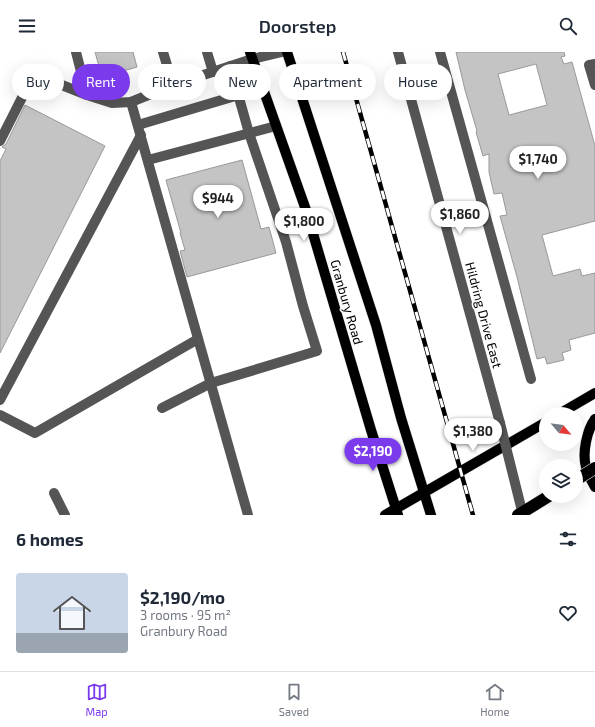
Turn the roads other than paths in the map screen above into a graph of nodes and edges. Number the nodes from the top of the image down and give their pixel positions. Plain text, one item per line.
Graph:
1 (76, 52) edge
2 (163, 52) edge
3 (207, 52) edge
4 (282, 52) edge
5 (287, 52) edge
6 (398, 52) edge
7 (440, 52) edge
8 (251, 56) edge
9 (79, 64) edge
10 (167, 64) edge
11 (234, 64) edge
12 (595, 64) edge
13 (213, 72) joint
14 (206, 74) edge
15 (595, 85) edge
16 (72, 89) edge
17 (138, 99) edge
18 (103, 100) edge
19 (221, 100) edge
20 (239, 100) edge
21 (266, 100) edge
22 (131, 102) junction
23 (138, 125) junction
24 (276, 126) junction
25 (249, 133) junction
26 (141, 135) junction
27 (0, 141) edge
28 (148, 160) junction
29 (198, 339) junction
30 (531, 379) dead end
31 (211, 383) junction
32 (595, 393) edge
33 (0, 400) edge
34 (571, 407) edge
35 (162, 408) dead end
36 (0, 415) edge
37 (595, 418) edge
38 (539, 426) edge
39 (595, 468) edge
40 (583, 476) edge
41 (595, 487) edge
42 (425, 493) junction
43 (54, 494) dead end
44 (539, 502) edge
45 (397, 512) edge
46 (65, 515) edge
47 (248, 515) edge
48 (385, 515) edge
49 (431, 515) edge
50 (518, 515) edge
51 (523, 515) edge

1 - 9 street
2 - 10 street
3 - 13 street
4 - 8 street
5 - 42 main road, Granbury Road
6 - 51 street, Hildring Drive East, bridge
7 - 30 street
8 - 11 street
12 - 15 street
13 - 14 street
16 - 27 street
17 - 22 street
18 - 22 street
19 - 23 street
20 - 25 street
21 - 24 main road, Granbury Road
22 - 23 street
23 - 26 street
24 - 25 street
24 - 45 main road, Granbury Road
25 - 28 street
25 - 31 street
26 - 28 street
26 - 33 street
28 - 29 street
29 - 31 street
29 - 36 street
31 - 35 street
31 - 47 street
32 - 34 main road
37 - 41 main road
38 - 42 main road
39 - 40 highway, bridge
42 - 45 main road
42 - 49 main road, Granbury Road
43 - 46 street
44 - 50 highway, bridge
45 - 48 main road

